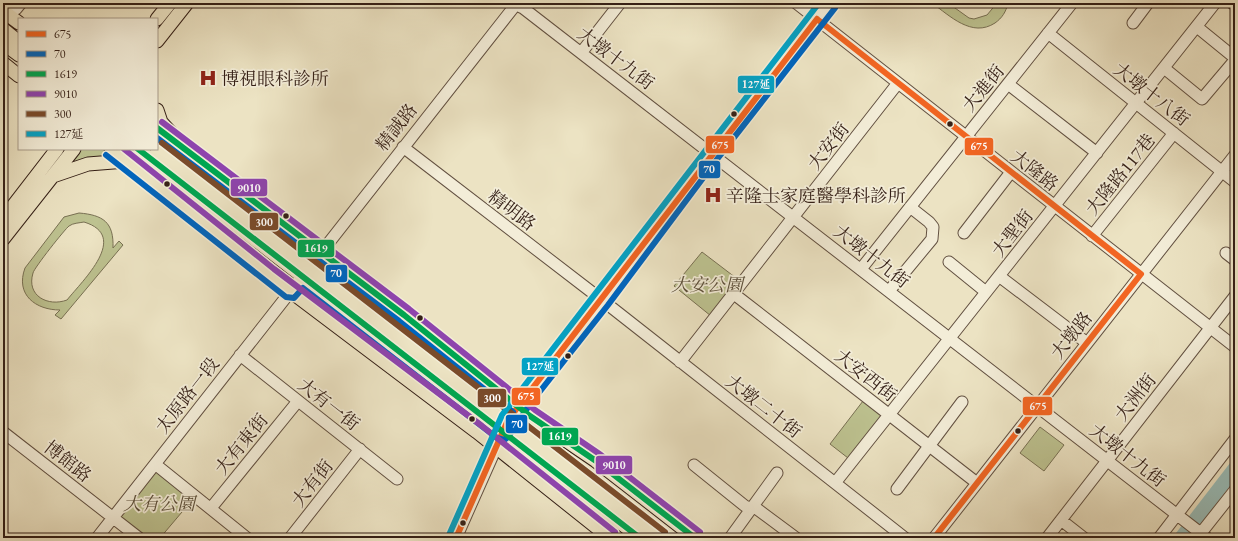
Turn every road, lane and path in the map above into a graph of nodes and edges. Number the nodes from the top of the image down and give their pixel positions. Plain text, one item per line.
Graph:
1 (21, 3) edge
2 (170, 3) edge
3 (187, 3) edge
4 (620, 3) edge
5 (796, 3) edge
6 (829, 3) edge
7 (1072, 3) edge
8 (1148, 3) edge
9 (1215, 3) edge
10 (1232, 3) edge
11 (514, 4) edge
12 (1235, 5) edge
13 (5, 13) edge
14 (158, 18) edge
15 (817, 19) junction
16 (18, 23) edge
17 (1133, 23) dead end
18 (1197, 27) junction
19 (3, 29) edge
20 (1048, 33) junction
21 (158, 40) edge
22 (18, 41) edge
23 (3, 43) edge
24 (581, 53) junction
25 (18, 54) edge
26 (1235, 59) edge
27 (3, 63) edge
28 (1164, 68) junction
29 (18, 75) edge
30 (898, 83) junction
31 (1008, 84) junction
32 (1136, 103) junction
33 (158, 113) edge
34 (158, 129) edge
35 (1174, 133) junction
36 (966, 137) junction
37 (403, 147) junction
38 (158, 149) edge
39 (42, 150) edge
40 (56, 150) edge
41 (73, 150) edge
42 (112, 150) edge
43 (139, 150) edge
44 (712, 153) junction
45 (1097, 153) junction
46 (192, 155) junction
47 (1235, 155) edge
48 (126, 161) junction
49 (42, 167) junction
50 (1222, 171) junction
51 (1011, 172) junction
52 (53, 176) junction
53 (1235, 182) edge
54 (910, 207) junction
55 (1054, 207) junction
56 (794, 217) junction
57 (3, 219) edge
58 (964, 233) dead end
59 (1092, 236) junction
60 (3, 239) edge
61 (321, 252) junction
62 (1226, 253) dead end
63 (1235, 260) edge
64 (949, 262) dead end
65 (861, 269) junction
66 (305, 272) junction
67 (1141, 274) junction
68 (999, 276) junction
69 (290, 291) junction
70 (889, 291) junction
71 (986, 292) junction
72 (734, 294) junction
73 (1235, 296) edge
74 (602, 300) junction
75 (1210, 328) junction
76 (950, 338) junction
77 (1087, 343) junction
78 (1235, 347) edge
79 (240, 355) junction
80 (680, 362) junction
81 (298, 401) junction
82 (962, 402) dead end
83 (518, 406) junction
84 (1037, 406) junction
85 (889, 415) junction
86 (508, 420) junction
87 (3, 432) edge
88 (502, 432) junction
89 (1235, 439) edge
90 (929, 446) junction
91 (496, 448) junction
92 (360, 449) junction
93 (1107, 461) junction
94 (155, 464) junction
95 (694, 465) dead end
96 (777, 473) dead end
97 (397, 479) dead end
98 (835, 483) junction
99 (977, 483) junction
100 (897, 489) dead end
101 (1235, 490) edge
102 (752, 507) junction
103 (211, 508) junction
104 (1177, 515) junction
105 (113, 518) junction
106 (1061, 520) junction
107 (1202, 536) edge
108 (97, 538) edge
109 (138, 538) edge
110 (247, 538) edge
111 (290, 538) edge
112 (456, 538) edge
113 (610, 538) edge
114 (640, 538) edge
115 (660, 538) edge
116 (695, 538) edge
117 (730, 538) edge
118 (796, 538) edge
119 (905, 538) edge
120 (934, 538) edge
121 (1048, 538) edge
122 (1084, 538) edge
123 (1159, 538) edge

1 - 13 street
2 - 14 main road
3 - 21 main road
4 - 24 street
5 - 15 street, 大隆路
6 - 15 street
7 - 20 street, 大進街
8 - 17 street
9 - 18 street, 大聖街
10 - 12 street
11 - 24 street, 大墩十九街
11 - 37 street, 精誠路
13 - 16 main road
15 - 30 street, 大隆路
15 - 44 street
18 - 26 street
18 - 28 street, 大聖街
19 - 22 main road
20 - 31 street, 大進街
20 - 32 street, 大墩十八街
23 - 25 main road
24 - 44 street, 大墩十九街
26 - 28 street
27 - 29 main road
28 - 32 street, 大聖街
30 - 36 street, 大隆路
30 - 56 street, 大安街
31 - 36 street, 大進街
31 - 45 street
32 - 35 street, 大墩十八街
32 - 45 street, 大聖街
33 - 46 main road
34 - 46 main road
35 - 50 street, 大墩十八街
35 - 59 street, 大隆路117巷
36 - 51 street, 大隆路
36 - 54 street, 大進街
37 - 61 street, 精誠路
37 - 74 street, 精明路
38 - 66 main road
39 - 49 main road
40 - 49 main road
41 - 52 main road
42 - 48 main road
43 - 66 main road
44 - 56 street, 大墩十九街
44 - 74 street
45 - 55 street, 大聖街
46 - 61 main road
47 - 50 street, 大墩路
48 - 52 main road
48 - 69 main road
49 - 57 main road
50 - 53 street, 大墩十八街
50 - 67 street, 大墩路
51 - 55 street, 大隆路
51 - 58 street
52 - 60 main road
54 - 65 street, 大進街
54 - 70 street
55 - 59 street, 大隆路
55 - 68 street, 大聖街
56 - 65 street, 大墩十九街
56 - 72 street, 大安街
59 - 67 street, 大隆路
61 - 66 street, 精誠路
61 - 83 main road
62 - 63 street
64 - 71 street
65 - 70 street, 大墩十九街
66 - 69 street, 太原路一段
66 - 86 main road
66 - 88 main road
67 - 75 street, 大隆路
67 - 77 street, 大墩路
68 - 71 street, 大聖街
68 - 77 street
69 - 79 street, 太原路一段
69 - 91 main road
70 - 76 street, 大墩十九街
71 - 76 street, 大聖街
72 - 80 street, 大安街
72 - 85 street, 大安西街
73 - 75 street, 大洲街
74 - 80 street, 大墩二十街
74 - 83 street
75 - 78 street, 大隆路
75 - 93 street, 大洲街
76 - 84 street, 大墩十九街
76 - 85 street, 大聖街
77 - 84 street, 大墩路
79 - 81 street, 大有一街
79 - 94 street, 太原路一段
80 - 98 street, 大墩二十街
81 - 92 street, 大有一街
81 - 103 street, 大有東街
82 - 90 street
83 - 86 street
83 - 116 main road
84 - 93 street, 大墩十九街
84 - 99 street, 大墩路
85 - 90 street, 大安西街
85 - 98 street, 大聖街
86 - 88 street
86 - 115 main road
87 - 105 street, 博館路
88 - 91 street
88 - 114 main road
89 - 104 street
90 - 99 street, 大安西街
90 - 100 street
91 - 112 street
91 - 113 main road
92 - 97 street, 大有一街
92 - 111 street, 大有街
93 - 104 street, 大墩十九街
93 - 106 street, 大洲街
94 - 103 street
94 - 105 street, 太原路一段
95 - 102 street
96 - 102 street
98 - 119 street, 大墩二十街
99 - 120 street, 大墩路
101 - 107 street
102 - 117 street
102 - 118 street
103 - 110 street
104 - 107 street, 大墩十九街
104 - 123 street
105 - 108 street, 太原路一段
105 - 109 street, 博館路
106 - 121 street, 大洲街
106 - 122 street

